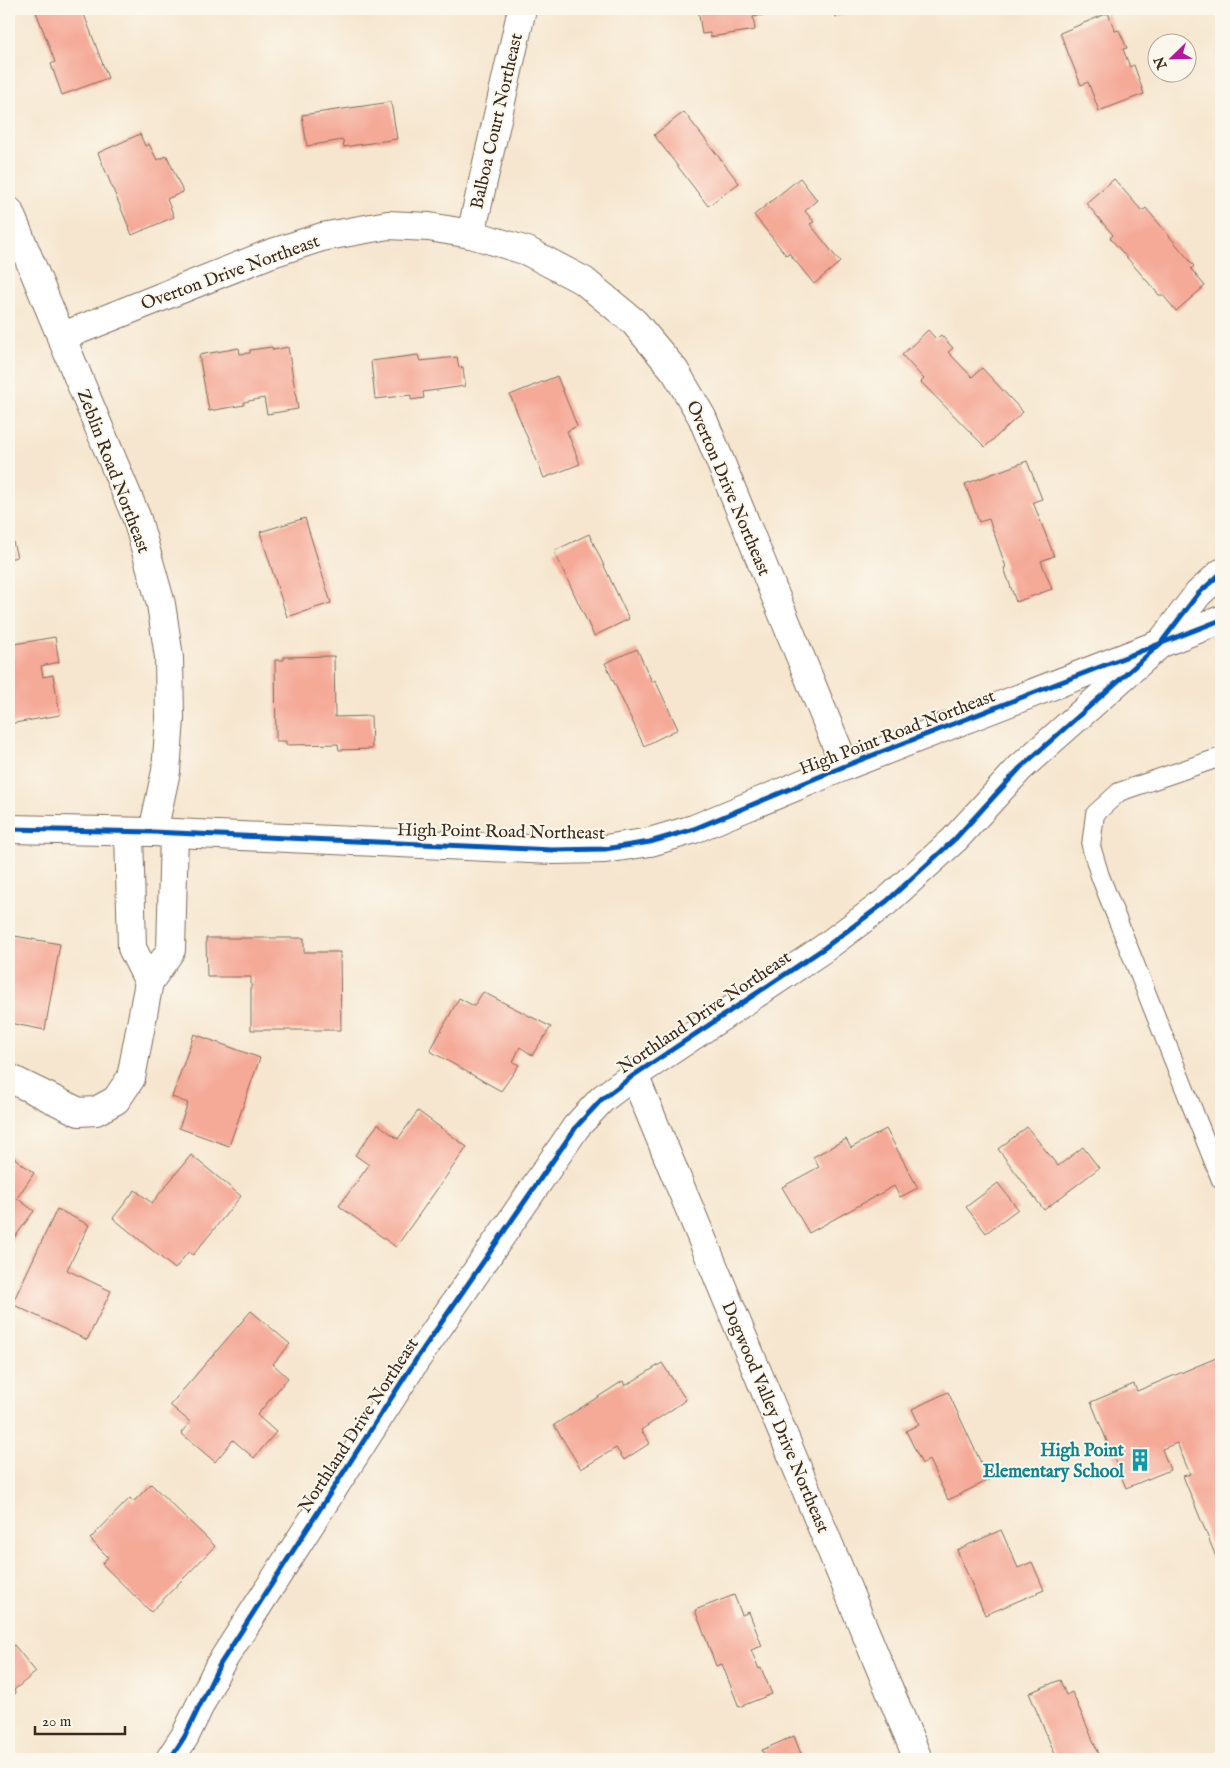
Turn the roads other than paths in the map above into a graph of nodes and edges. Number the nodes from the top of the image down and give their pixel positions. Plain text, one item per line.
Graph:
1 (522, 9) edge
2 (9, 211) edge
3 (471, 234) junction
4 (61, 337) junction
5 (1221, 574) edge
6 (1221, 620) edge
7 (1160, 644) junction
8 (1221, 757) edge
9 (845, 766) junction
10 (9, 829) edge
11 (152, 832) junction
12 (149, 982) junction
13 (634, 1075) junction
14 (9, 1078) edge
15 (1221, 1180) edge
16 (170, 1759) edge
17 (918, 1759) edge

1 - 3 street, Balboa Court Northeast
2 - 4 street, Zeblin Road Northeast
3 - 4 street, Overton Drive Northeast
3 - 9 street, Overton Drive Northeast
4 - 11 street, Zeblin Road Northeast
5 - 7 street, Northland Drive Northeast
6 - 7 street, High Point Road Northeast
7 - 9 street, High Point Road Northeast
7 - 13 street, Northland Drive Northeast
8 - 15 lane
9 - 11 street, High Point Road Northeast
10 - 11 street, High Point Road Northeast
11 - 12 street
11 - 12 street
12 - 14 street
13 - 16 street, Northland Drive Northeast
13 - 17 street, Dogwood Valley Drive Northeast

